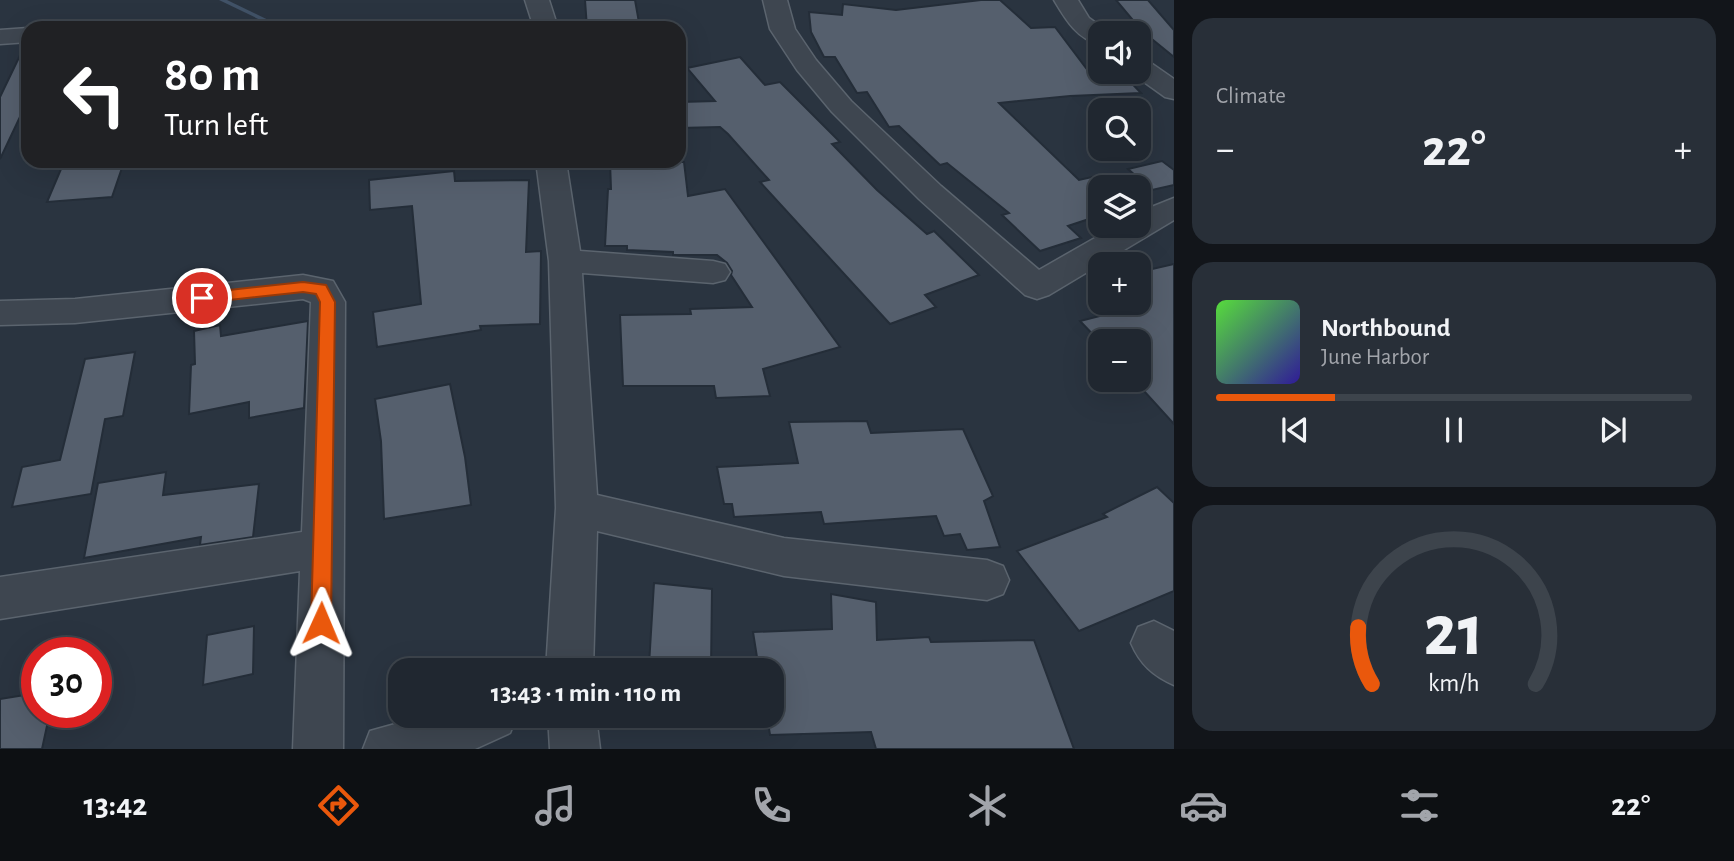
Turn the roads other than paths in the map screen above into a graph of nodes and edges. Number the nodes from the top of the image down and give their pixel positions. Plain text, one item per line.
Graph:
1 (537, 0) edge
2 (775, 0) edge
3 (1066, 0) edge
4 (544, 21) edge
5 (1088, 29) edge
6 (21, 36) edge
7 (0, 37) edge
8 (1151, 75) edge
9 (1174, 91) edge
10 (552, 168) edge
11 (1174, 208) edge
12 (565, 261) junction
13 (713, 272) dead end
14 (0, 313) edge
15 (577, 508) junction
16 (323, 548) junction
17 (987, 580) dead end
18 (0, 598) edge
19 (570, 658) edge
20 (466, 728) edge
21 (573, 728) edge
22 (318, 749) edge
23 (388, 749) edge
24 (575, 749) edge

1 - 4 street
2 - 11 street
3 - 5 street
6 - 7 street
8 - 9 street
10 - 12 street
12 - 13 street
12 - 15 street
14 - 16 street
15 - 17 street
15 - 19 street
16 - 18 street
16 - 22 street
20 - 23 street
21 - 24 street

